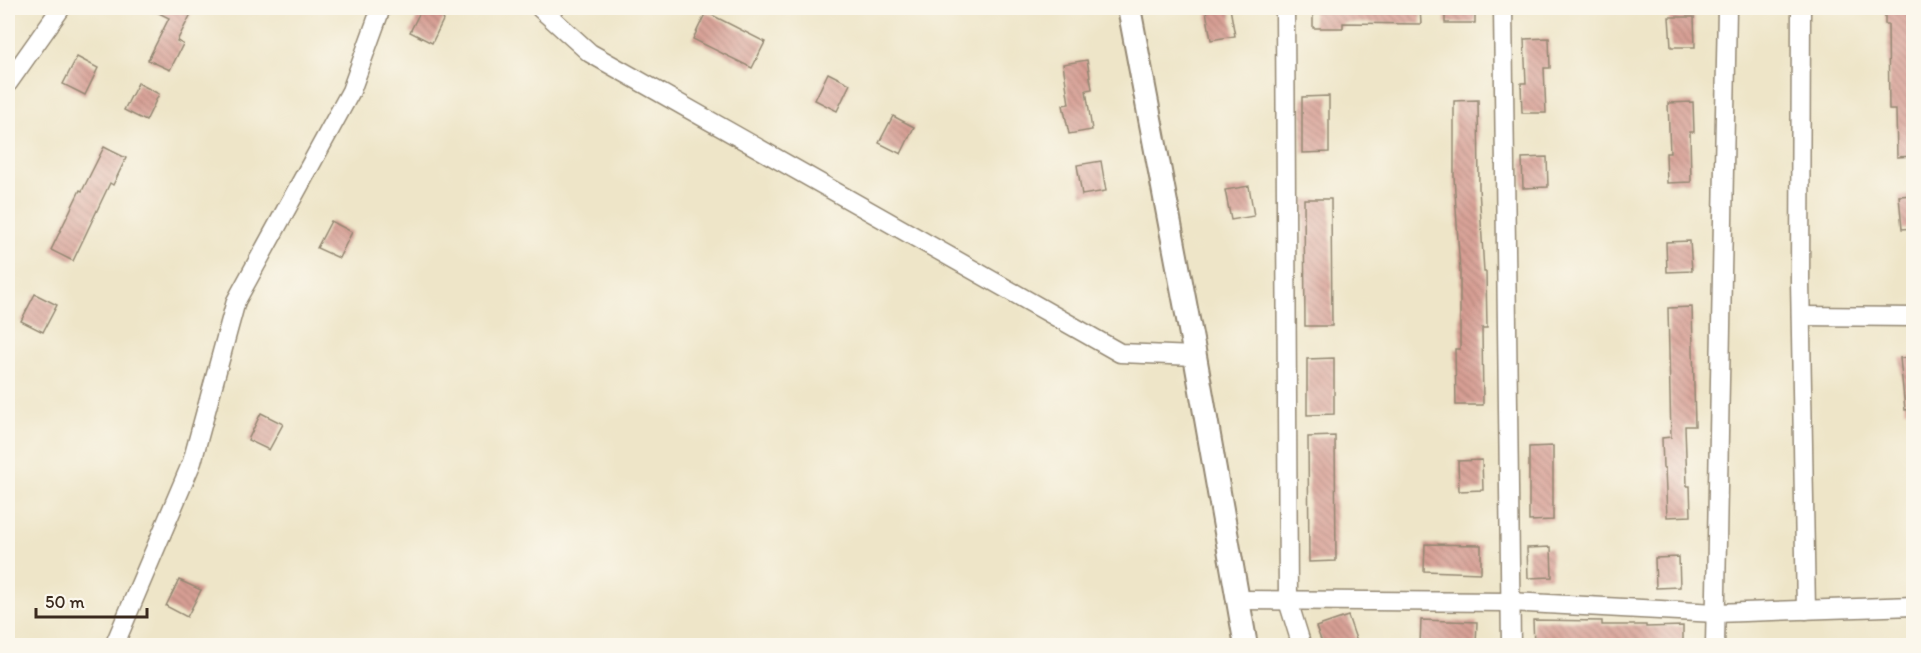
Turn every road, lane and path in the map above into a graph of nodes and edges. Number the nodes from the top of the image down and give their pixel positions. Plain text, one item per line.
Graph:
1 (61, 8) edge
2 (381, 8) edge
3 (540, 8) edge
4 (1129, 8) edge
5 (1285, 8) edge
6 (1503, 8) edge
7 (1726, 8) edge
8 (1801, 8) edge
9 (8, 83) edge
10 (1801, 316) junction
11 (1914, 317) edge
12 (1195, 356) junction
13 (1239, 600) junction
14 (1288, 601) junction
15 (1510, 602) junction
16 (1914, 606) edge
17 (1806, 610) junction
18 (1716, 613) junction
19 (114, 645) edge
20 (1246, 645) edge
21 (1302, 645) edge
22 (1510, 645) edge
23 (1715, 645) edge

1 - 9 street
2 - 19 street
3 - 12 street
4 - 12 main road
5 - 14 street
6 - 15 street
7 - 18 street
8 - 10 street
10 - 11 street
10 - 17 street
12 - 13 main road
13 - 14 street
13 - 20 main road
14 - 15 street
14 - 21 street
15 - 18 street
15 - 22 street
16 - 17 street
17 - 18 street
18 - 23 street

